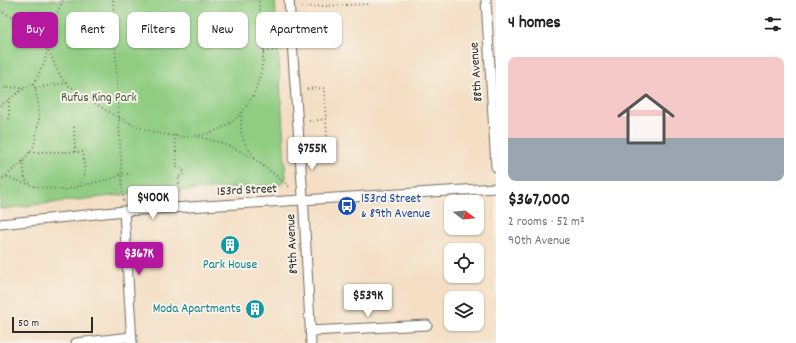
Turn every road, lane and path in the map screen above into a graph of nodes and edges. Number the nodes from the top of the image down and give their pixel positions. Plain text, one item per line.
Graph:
1 (63, 0) edge
2 (113, 0) edge
3 (258, 0) edge
4 (289, 0) edge
5 (357, 0) edge
6 (486, 0) edge
7 (357, 4) junction
8 (368, 4) dead end
9 (302, 8) dead end
10 (0, 10) edge
11 (58, 12) edge
12 (12, 18) edge
13 (282, 48) dead end
14 (47, 49) joint
15 (264, 51) junction
16 (65, 83) junction
17 (34, 84) junction
18 (27, 86) junction
19 (0, 88) edge
20 (35, 88) junction
21 (307, 89) dead end
22 (9, 101) junction
23 (0, 106) edge
24 (242, 111) junction
25 (9, 119) dead end
26 (119, 119) junction
27 (326, 119) junction
28 (309, 121) dead end
29 (74, 127) dead end
30 (175, 135) junction
31 (196, 137) junction
32 (30, 152) junction
33 (75, 152) junction
34 (311, 155) dead end
35 (23, 161) junction
36 (258, 162) junction
37 (496, 167) edge
38 (121, 174) junction
39 (131, 174) dead end
40 (7, 177) junction
41 (0, 181) edge
42 (179, 185) dead end
43 (33, 186) junction
44 (78, 187) junction
45 (291, 188) dead end
46 (496, 188) edge
47 (304, 200) junction
48 (123, 201) dead end
49 (124, 211) junction
50 (0, 224) edge
51 (427, 325) dead end
52 (310, 331) junction
53 (132, 340) edge
54 (76, 343) edge
55 (311, 343) edge

1 - 11 path
2 - 26 path
3 - 15 path
4 - 47 street, 89th Avenue
5 - 7 path
6 - 37 street, 88th Avenue
7 - 8 path
7 - 9 path
10 - 12 path
13 - 15 path
14 - 16 path
14 - 17 path
15 - 24 path
16 - 20 path
16 - 26 path
17 - 18 path
17 - 20 path
18 - 19 path
18 - 22 path
20 - 32 path
21 - 27 path
22 - 23 path
22 - 25 path
24 - 31 path
24 - 36 path
26 - 30 path
26 - 38 path
27 - 28 path
27 - 34 path
29 - 33 path
30 - 31 path
30 - 42 path
31 - 36 path
32 - 33 path
32 - 35 path
33 - 44 path
35 - 40 path
35 - 43 path
36 - 45 path
38 - 39 path
38 - 44 path
38 - 48 path
40 - 41 path
40 - 43 path
43 - 44 path
46 - 47 street, 153rd Street
47 - 49 street, 153rd Street
47 - 52 street, 89th Avenue
49 - 50 street, 153rd Street
49 - 53 street
51 - 52 street
52 - 55 street, 89th Avenue
53 - 54 street

